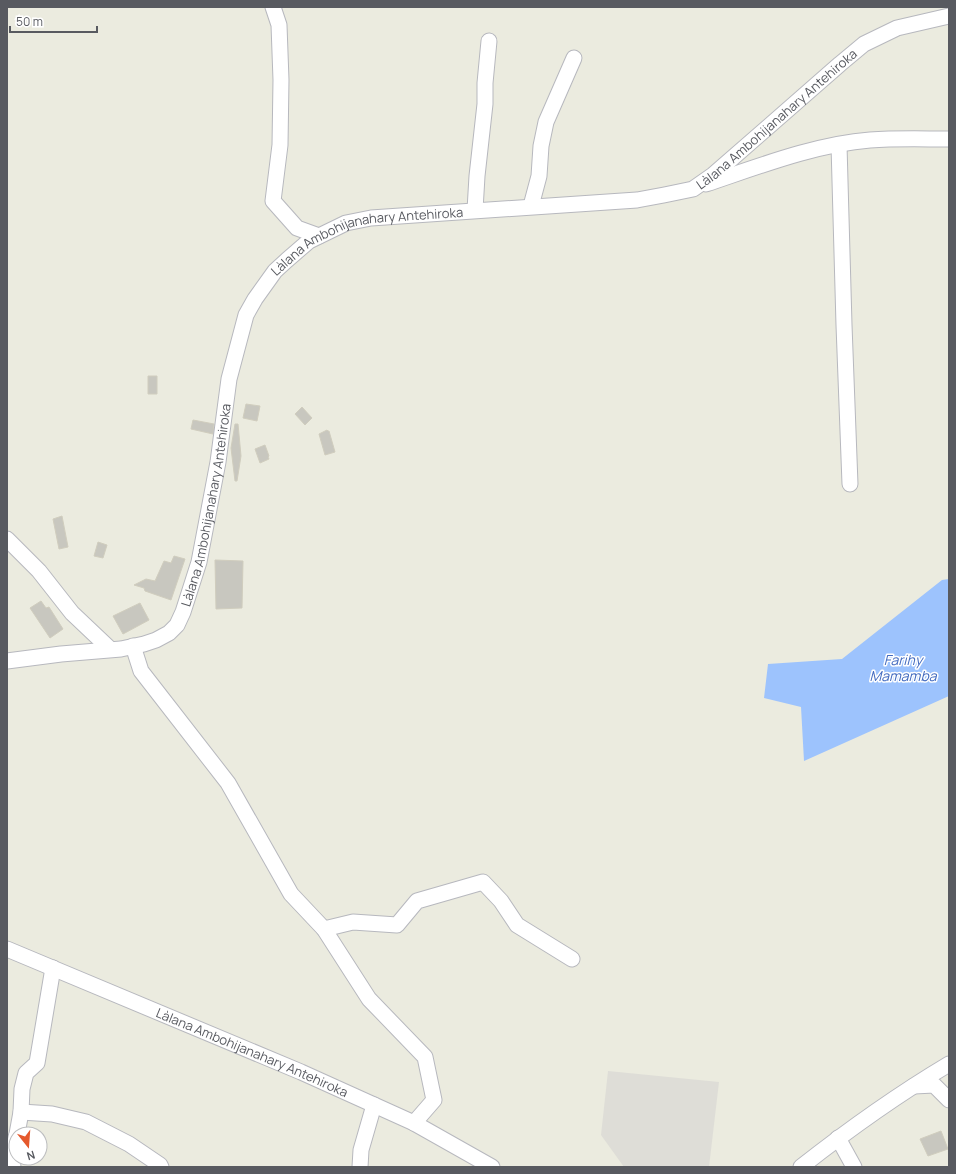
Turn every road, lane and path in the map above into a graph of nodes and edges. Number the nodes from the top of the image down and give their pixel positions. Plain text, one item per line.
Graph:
1 (273, 7) edge
2 (949, 16) edge
3 (489, 41) dead end
4 (574, 58) dead end
5 (949, 139) edge
6 (839, 145) junction
7 (693, 188) junction
8 (531, 206) junction
9 (475, 210) junction
10 (319, 236) junction
11 (850, 484) dead end
12 (7, 540) edge
13 (133, 646) junction
14 (110, 649) junction
15 (7, 660) edge
16 (324, 929) junction
17 (7, 949) edge
18 (572, 959) dead end
19 (53, 968) junction
20 (949, 1064) edge
21 (912, 1086) junction
22 (949, 1100) edge
23 (374, 1106) junction
24 (21, 1112) junction
25 (414, 1123) junction
26 (18, 1126) edge
27 (838, 1138) junction
28 (160, 1166) edge
29 (360, 1167) edge
30 (492, 1167) edge
31 (800, 1167) edge
32 (854, 1167) edge

1 - 10 street
2 - 7 street, Làlana Ambohijanahary Antehiroka
3 - 9 street
4 - 8 street
5 - 6 street
6 - 7 street
6 - 11 street
7 - 8 street, Làlana Ambohijanahary Antehiroka
8 - 9 street, Làlana Ambohijanahary Antehiroka
9 - 10 street, Làlana Ambohijanahary Antehiroka
10 - 13 street, Làlana Ambohijanahary Antehiroka
12 - 14 street
13 - 14 street, Làlana Ambohijanahary Antehiroka
13 - 16 street
14 - 15 street, Làlana Ambohijanahary Antehiroka
16 - 18 street
16 - 25 street
17 - 19 street, Làlana Ambohijanahary Antehiroka
19 - 23 street, Làlana Ambohijanahary Antehiroka
19 - 24 street
20 - 21 street
21 - 22 street
21 - 27 street
23 - 25 street, Làlana Ambohijanahary Antehiroka
23 - 29 street
24 - 26 street
24 - 28 street
25 - 30 street, Làlana Ambohijanahary Antehiroka
27 - 31 street
27 - 32 street

